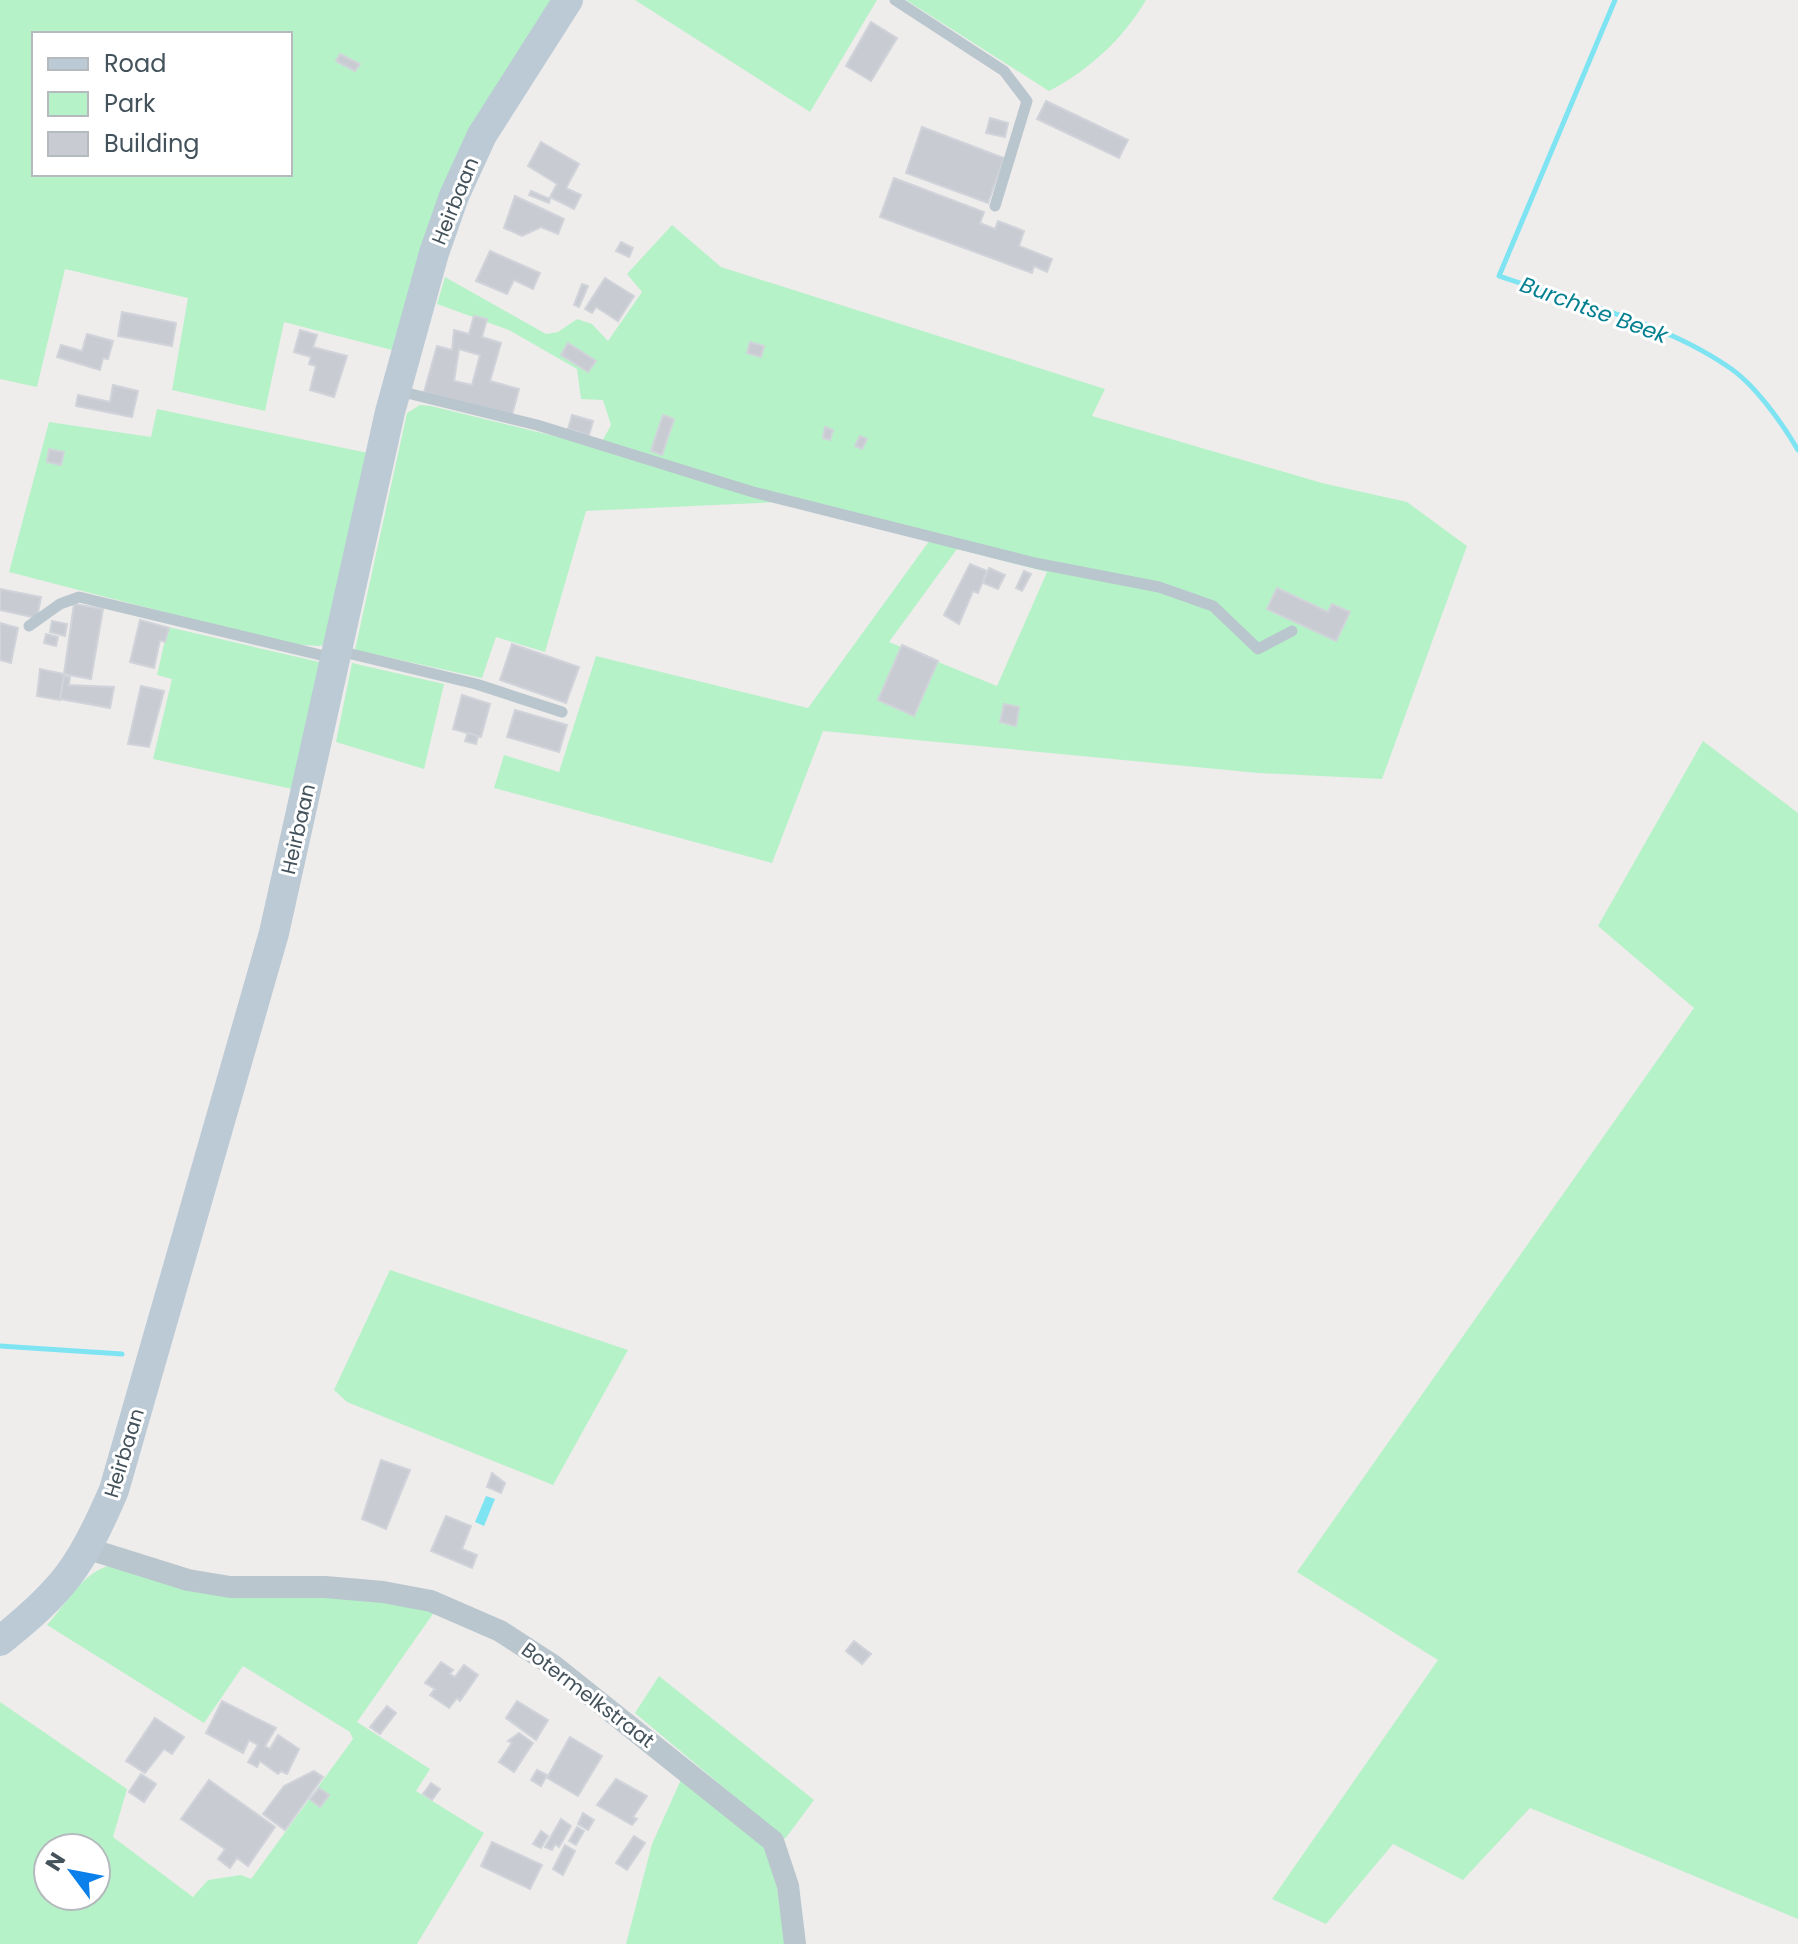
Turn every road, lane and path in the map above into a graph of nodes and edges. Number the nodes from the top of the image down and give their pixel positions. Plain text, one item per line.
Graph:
1 (568, 0) edge
2 (895, 0) edge
3 (995, 206) dead end
4 (396, 390) junction
5 (29, 626) dead end
6 (1292, 631) dead end
7 (337, 655) junction
8 (562, 712) dead end
9 (89, 1549) junction
10 (0, 1641) edge
11 (795, 1944) edge

1 - 4 street, Heirbaan
2 - 3 lane
4 - 6 lane
4 - 7 street, Heirbaan
5 - 7 lane
7 - 8 lane
7 - 9 street, Heirbaan
9 - 10 street, Heirbaan
9 - 11 street, Botermelkstraat

